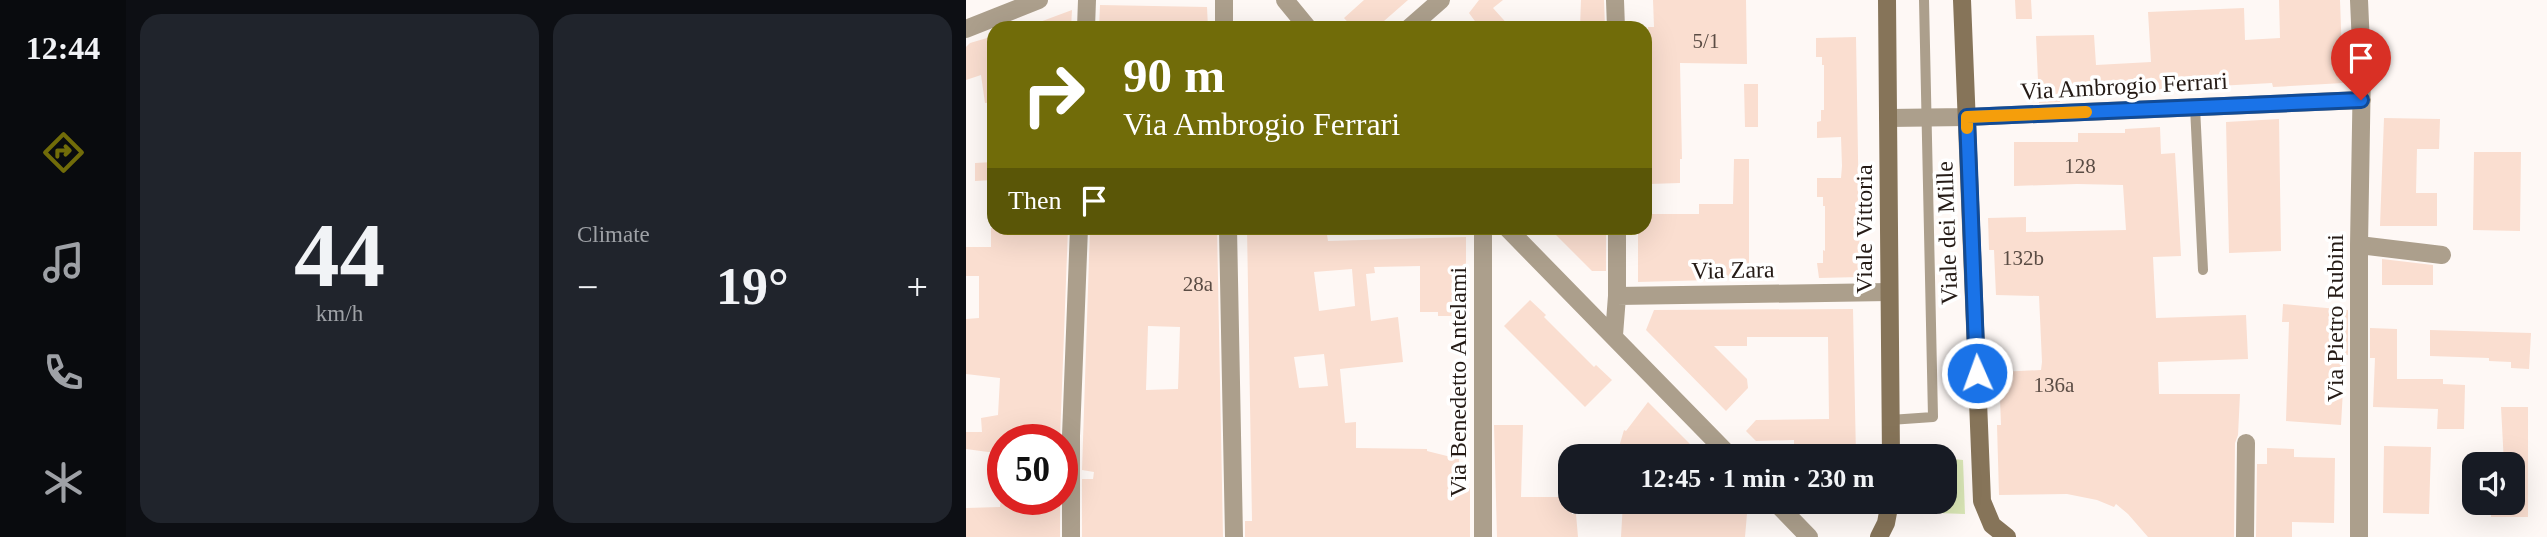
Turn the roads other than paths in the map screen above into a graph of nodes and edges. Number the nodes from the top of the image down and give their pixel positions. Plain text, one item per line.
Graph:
1 (1039, 0) edge
2 (1087, 0) edge
3 (1224, 0) edge
4 (1285, 0) edge
5 (1441, 0) edge
6 (1615, 0) edge
7 (1887, 0) edge
8 (1924, 0) edge
9 (1962, 0) edge
10 (2359, 0) edge
11 (1086, 21) edge
12 (1224, 21) edge
13 (1302, 21) edge
14 (1417, 21) edge
15 (1616, 21) edge
16 (966, 29) edge
17 (2361, 100) junction
18 (2195, 107) junction
19 (1967, 117) junction
20 (1888, 118) junction
21 (1925, 118) junction
22 (1079, 235) edge
23 (1228, 235) edge
24 (1483, 235) edge
25 (1514, 235) edge
26 (1617, 235) edge
27 (2359, 245) junction
28 (2442, 255) dead end
29 (2203, 270) dead end
30 (1889, 292) junction
31 (1617, 296) junction
32 (1614, 335) junction
33 (1890, 420) junction
34 (2246, 443) dead end
35 (1719, 444) edge
36 (1891, 444) edge
37 (1787, 514) edge
38 (1887, 514) edge
39 (1071, 537) edge
40 (1234, 537) edge
41 (1483, 537) edge
42 (1809, 537) edge
43 (1878, 537) edge
44 (2007, 537) edge
45 (2245, 537) edge
46 (2359, 537) edge

1 - 16 street
2 - 11 street
3 - 12 street
4 - 13 street
5 - 14 street
6 - 15 street
7 - 20 main road, Viale Vittoria
8 - 21 lane
9 - 19 main road, Viale dei Mille
10 - 17 street, Via Pietro Rubini
17 - 18 street, Via Ambrogio Ferrari
17 - 27 street, Via Pietro Rubini
18 - 19 street, Via Ambrogio Ferrari
18 - 29 lane
19 - 21 street, Via Ambrogio Ferrari
19 - 44 main road, Viale dei Mille
20 - 21 street, Via Ambrogio Ferrari
20 - 30 main road, Viale Vittoria
21 - 33 lane
22 - 39 street
23 - 40 street
24 - 41 street, Via Benedetto Antelami
25 - 32 street
26 - 31 street
27 - 28 street
27 - 46 street, Via Pietro Rubini
30 - 31 street, Via Zara
30 - 33 main road, Viale Vittoria
31 - 32 street
32 - 35 street
33 - 36 main road, Viale Vittoria
34 - 45 street
37 - 42 street
38 - 43 main road

